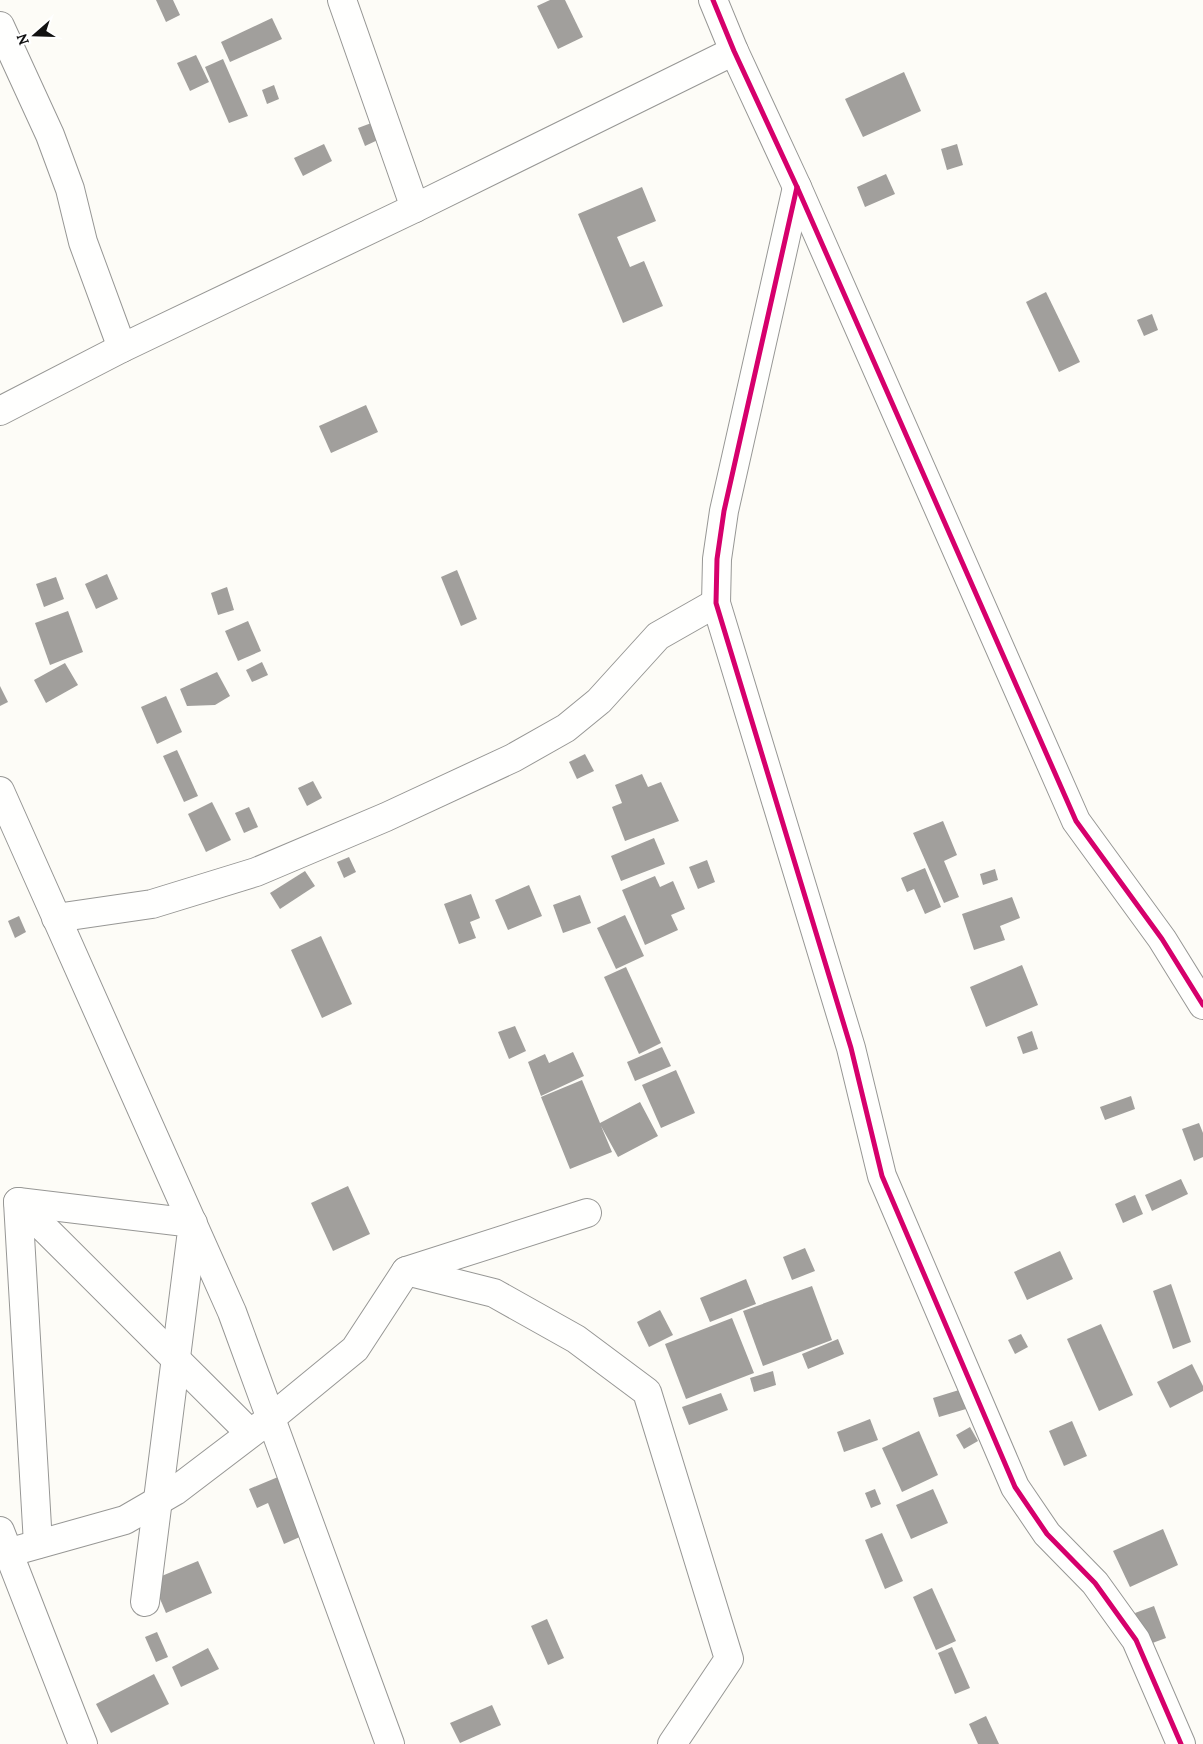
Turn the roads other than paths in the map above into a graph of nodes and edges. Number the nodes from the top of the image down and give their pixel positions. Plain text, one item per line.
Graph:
1 (342, 0) edge
2 (713, 0) edge
3 (0, 26) edge
4 (734, 51) junction
5 (797, 187) junction
6 (415, 208) junction
7 (122, 348) junction
8 (0, 410) edge
9 (716, 603) junction
10 (0, 791) edge
11 (56, 918) junction
12 (1203, 1005) edge
13 (18, 1202) junction
14 (587, 1213) dead end
15 (192, 1223) junction
16 (406, 1271) junction
17 (174, 1358) junction
18 (261, 1425) junction
19 (156, 1502) junction
20 (38, 1544) junction
21 (3, 1546) edge
22 (145, 1602) dead end
23 (673, 1743) edge
24 (83, 1744) edge
25 (390, 1744) edge
26 (1181, 1744) edge

1 - 6 street
2 - 4 street
3 - 7 street
4 - 5 street
4 - 6 street
5 - 9 street
5 - 12 street
6 - 7 street
7 - 8 street
9 - 11 street
9 - 26 street
10 - 11 street
11 - 15 street
13 - 15 street
13 - 17 street
13 - 20 street
14 - 16 street
15 - 17 street
15 - 18 street
16 - 18 street
16 - 23 street
17 - 18 street
17 - 19 street
18 - 19 street
18 - 25 street
19 - 20 street
19 - 22 street
20 - 21 street
21 - 24 street

